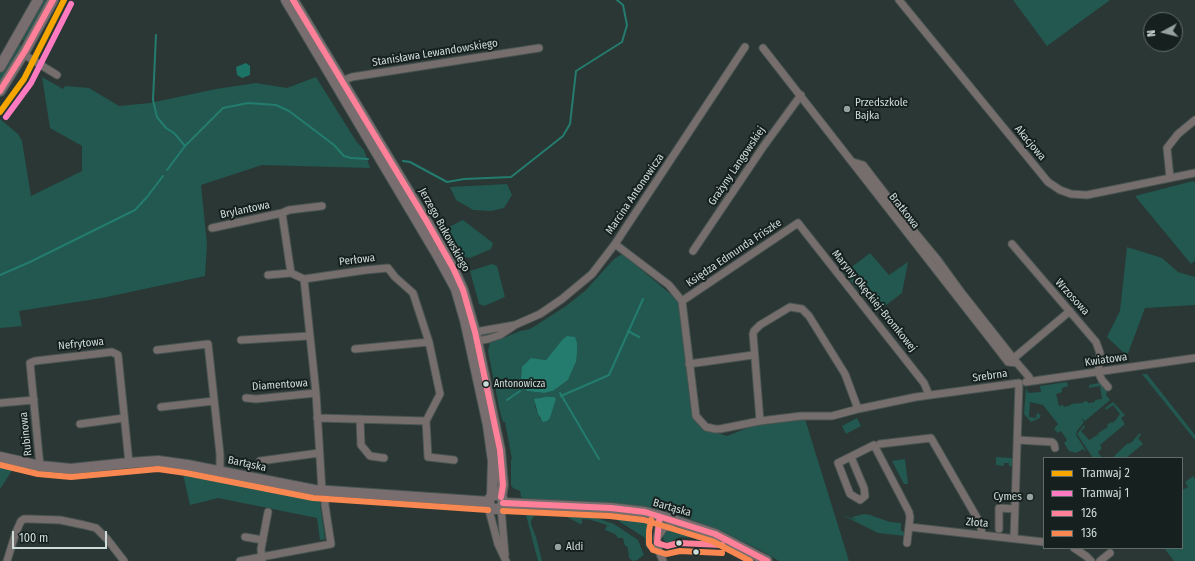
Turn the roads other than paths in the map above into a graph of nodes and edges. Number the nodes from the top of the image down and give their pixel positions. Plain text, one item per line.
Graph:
1 (38, 0) edge
2 (53, 0) edge
3 (286, 0) edge
4 (293, 0) edge
5 (899, 0) edge
6 (745, 47) dead end
7 (539, 48) dead end
8 (763, 48) dead end
9 (23, 54) junction
10 (0, 67) edge
11 (57, 75) dead end
12 (339, 82) junction
13 (0, 91) edge
14 (801, 95) junction
15 (1195, 120) edge
16 (1195, 173) edge
17 (1170, 178) junction
18 (322, 206) dead end
19 (282, 213) junction
20 (798, 223) joint
21 (212, 228) dead end
22 (615, 244) junction
23 (1012, 244) dead end
24 (692, 251) dead end
25 (291, 272) junction
26 (268, 275) dead end
27 (304, 279) junction
28 (682, 301) junction
29 (1070, 311) junction
30 (309, 336) junction
31 (474, 337) junction
32 (241, 340) dead end
33 (429, 342) junction
34 (356, 349) dead end
35 (157, 350) dead end
36 (754, 355) junction
37 (1195, 358) edge
38 (1016, 360) junction
39 (30, 363) joint
40 (689, 364) junction
41 (1098, 372) junction
42 (1030, 381) junction
43 (1020, 382) junction
44 (1108, 387) dead end
45 (316, 393) junction
46 (929, 395) junction
47 (246, 398) dead end
48 (34, 400) junction
49 (214, 401) junction
50 (0, 403) edge
51 (161, 407) dead end
52 (858, 409) junction
53 (696, 416) joint
54 (124, 418) junction
55 (317, 418) junction
56 (360, 419) junction
57 (426, 421) junction
58 (760, 421) junction
59 (80, 424) dead end
60 (1018, 440) junction
61 (880, 444) dead end
62 (1055, 448) dead end
63 (319, 453) junction
64 (0, 456) edge
65 (851, 457) junction
66 (384, 458) dead end
67 (260, 460) dead end
68 (454, 460) dead end
69 (129, 463) junction
70 (40, 466) junction
71 (220, 471) junction
72 (498, 485) junction
73 (324, 491) junction
74 (478, 501) junction
75 (496, 502) junction
76 (517, 503) junction
77 (1015, 509) junction
78 (268, 512) dead end
79 (660, 519) junction
80 (493, 522) junction
81 (503, 522) junction
82 (672, 525) junction
83 (909, 527) junction
84 (999, 529) dead end
85 (982, 534) junction
86 (245, 536) dead end
87 (657, 538) junction
88 (1014, 538) junction
89 (263, 540) junction
90 (1043, 542) edge
91 (907, 543) dead end
92 (734, 544) junction
93 (1076, 549) edge
94 (1110, 553) dead end
95 (262, 559) edge
96 (506, 560) edge
97 (7, 561) edge
98 (124, 561) edge
99 (240, 561) edge
100 (663, 561) edge
101 (767, 561) edge
102 (1091, 561) edge
103 (1100, 561) edge

1 - 10 street
2 - 9 street
3 - 12 street, Jerzego Bukowskiego
4 - 12 street, Jerzego Bukowskiego
5 - 17 street, Akacjowa
6 - 22 street, Marcina Antonowicza
7 - 12 street, Stanisława Lewandowskiego
8 - 14 street
9 - 11 street
9 - 13 street
12 - 31 street, Jerzego Bukowskiego
14 - 24 street, Grażyny Langowskiej
14 - 38 street
15 - 17 street
16 - 17 street, Akacjowa
18 - 19 street, Brylantowa
19 - 21 street, Brylantowa
19 - 25 street, Brylantowa
20 - 28 street, Księdza Edmunda Friszke
20 - 46 street, Maryny Okęckiej-Bromkowej
22 - 28 street, Księdza Edmunda Friszke
22 - 31 street, Marcina Antonowicza
23 - 29 street, Wrzosowa
25 - 26 street
25 - 27 street
27 - 30 street, Diamentowa
27 - 33 street, Perłowa
28 - 40 street, Księdza Edmunda Friszke
29 - 38 street
29 - 41 street, Wrzosowa
30 - 32 street
30 - 45 street, Diamentowa
31 - 72 street, Jerzego Bukowskiego
33 - 34 street
33 - 57 street, Perłowa
35 - 49 street
36 - 40 street
36 - 52 street
36 - 58 street
37 - 41 street, Kwiatowa
38 - 42 street
39 - 48 street, Rubinowa
39 - 54 street, Nefrytowa
40 - 53 street, Księdza Edmunda Friszke
41 - 42 street, Kwiatowa
41 - 44 street
42 - 43 street, Kwiatowa
43 - 46 street, Srebrna
43 - 60 street, Srebrna
45 - 47 street, Diamentowa
45 - 55 street, Diamentowa
46 - 52 street, Srebrna
48 - 50 street, Rubinowa
48 - 70 street, Rubinowa
49 - 51 street
49 - 71 street
52 - 58 street, Srebrna
53 - 58 street, Srebrna
54 - 59 street
54 - 69 street, Nefrytowa
55 - 56 street
55 - 63 street, Diamentowa
56 - 57 street
56 - 66 street
57 - 68 street
60 - 62 street
60 - 77 street, Srebrna
61 - 85 street
63 - 67 street
63 - 73 street, Diamentowa
64 - 70 street, Bartąska
65 - 65 street
65 - 83 street
69 - 70 street, Bartąska
69 - 71 street, Bartąska
71 - 73 street, Bartąska
72 - 74 street
72 - 75 street, Jerzego Bukowskiego
72 - 76 street
73 - 74 street, Bartąska
73 - 95 street, Diamentowa
74 - 75 street, Bartąska
74 - 80 street
75 - 76 street, Bartąska
75 - 80 street
75 - 81 street
76 - 79 street, Bartąska
76 - 81 street
77 - 84 street
77 - 88 street, Srebrna
78 - 89 street
79 - 82 street, Bartąska
79 - 87 street
79 - 92 street, Bartąska
80 - 96 street
81 - 96 street
82 - 87 street
82 - 92 street, Bartąska
83 - 85 street, Złota
83 - 91 street
85 - 88 street, Złota
86 - 89 street
87 - 100 street
88 - 90 street, Złota
89 - 95 street
92 - 101 street, Bartąska
93 - 102 street
94 - 103 street
95 - 99 street
97 - 98 street

